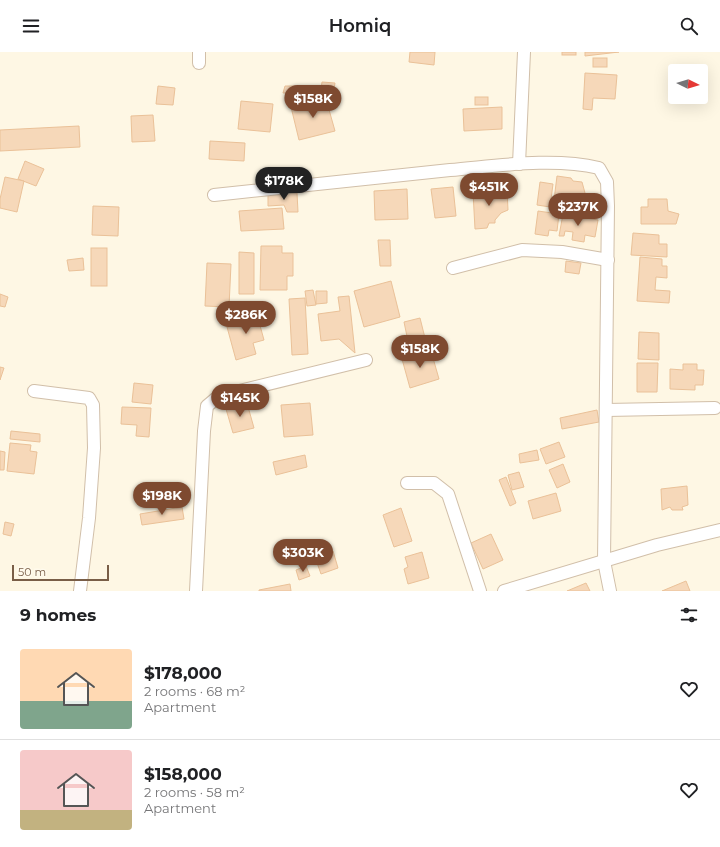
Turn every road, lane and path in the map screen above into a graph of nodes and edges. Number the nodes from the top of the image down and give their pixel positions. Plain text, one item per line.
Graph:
1 (524, 52) edge
2 (519, 164) junction
3 (214, 195) dead end
4 (608, 260) junction
5 (453, 268) dead end
6 (366, 360) dead end
7 (34, 391) dead end
8 (716, 408) dead end
9 (606, 410) junction
10 (407, 483) dead end
11 (720, 530) edge
12 (604, 561) junction
13 (80, 591) edge
14 (196, 591) edge
15 (480, 591) edge
16 (504, 591) edge
17 (610, 591) edge

1 - 2 street
2 - 3 street
2 - 4 street
4 - 5 street
4 - 9 street
6 - 14 street
7 - 13 street
8 - 9 street
9 - 12 street
10 - 15 street
11 - 12 street
12 - 16 street
12 - 17 street

